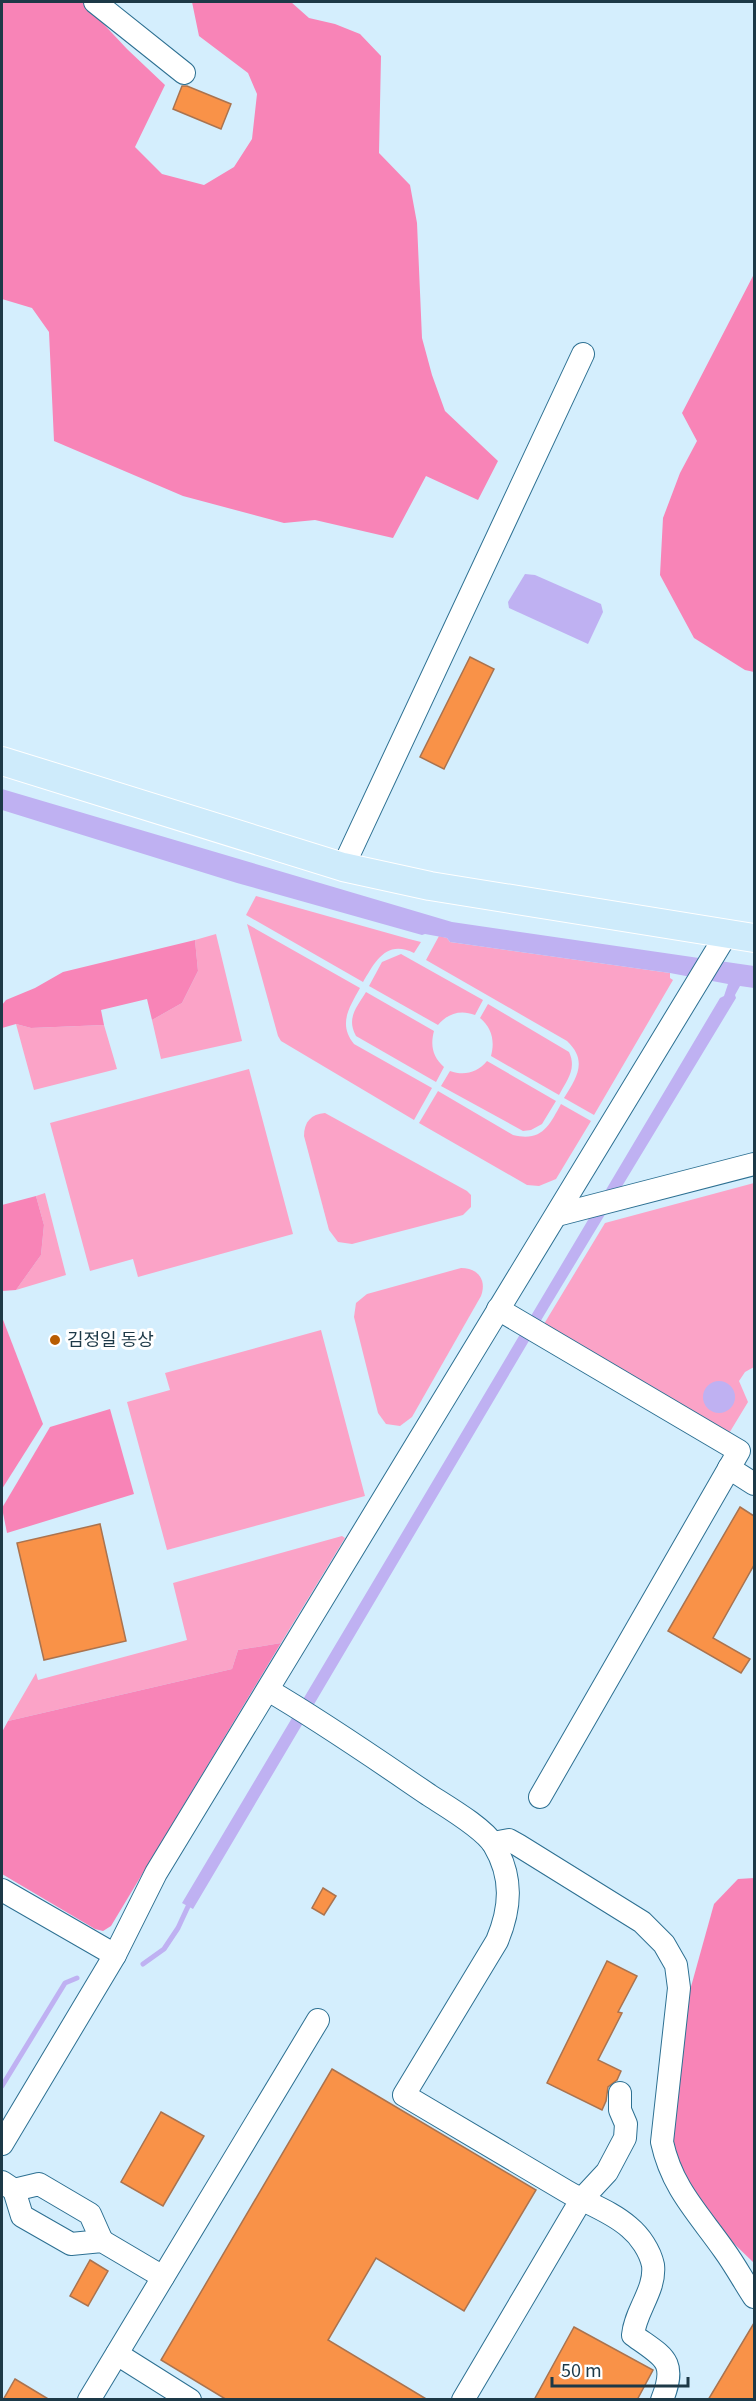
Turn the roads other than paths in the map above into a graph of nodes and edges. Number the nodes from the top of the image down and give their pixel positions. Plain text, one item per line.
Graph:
1 (95, 2) edge
2 (184, 74) dead end
3 (583, 354) dead end
4 (2, 761) edge
5 (343, 867) junction
6 (726, 935) junction
7 (754, 938) edge
8 (754, 1164) edge
9 (557, 1215) junction
10 (498, 1309) junction
11 (729, 1468) junction
12 (754, 1484) edge
13 (268, 1690) junction
14 (540, 1797) dead end
15 (493, 1843) junction
16 (2, 1890) edge
17 (115, 1955) junction
18 (318, 2020) dead end
19 (620, 2093) dead end
20 (2, 2144) edge
21 (8, 2186) edge
22 (581, 2200) junction
23 (102, 2241) junction
24 (163, 2277) junction
25 (754, 2297) edge
26 (117, 2354) junction
27 (90, 2400) edge
28 (190, 2400) edge
29 (463, 2400) edge
30 (662, 2400) edge

1 - 2 street
3 - 5 street
4 - 5 main road
5 - 6 main road
6 - 7 main road
6 - 9 street
8 - 9 street
9 - 10 street
10 - 11 street
10 - 13 street
11 - 12 street
11 - 14 street
13 - 15 street
13 - 17 street
15 - 22 street
15 - 25 street
16 - 17 street
17 - 20 street
18 - 24 street
19 - 22 street
21 - 23 street
21 - 23 street
22 - 29 street
22 - 30 street
23 - 24 street
24 - 26 street
26 - 27 street
26 - 28 street

